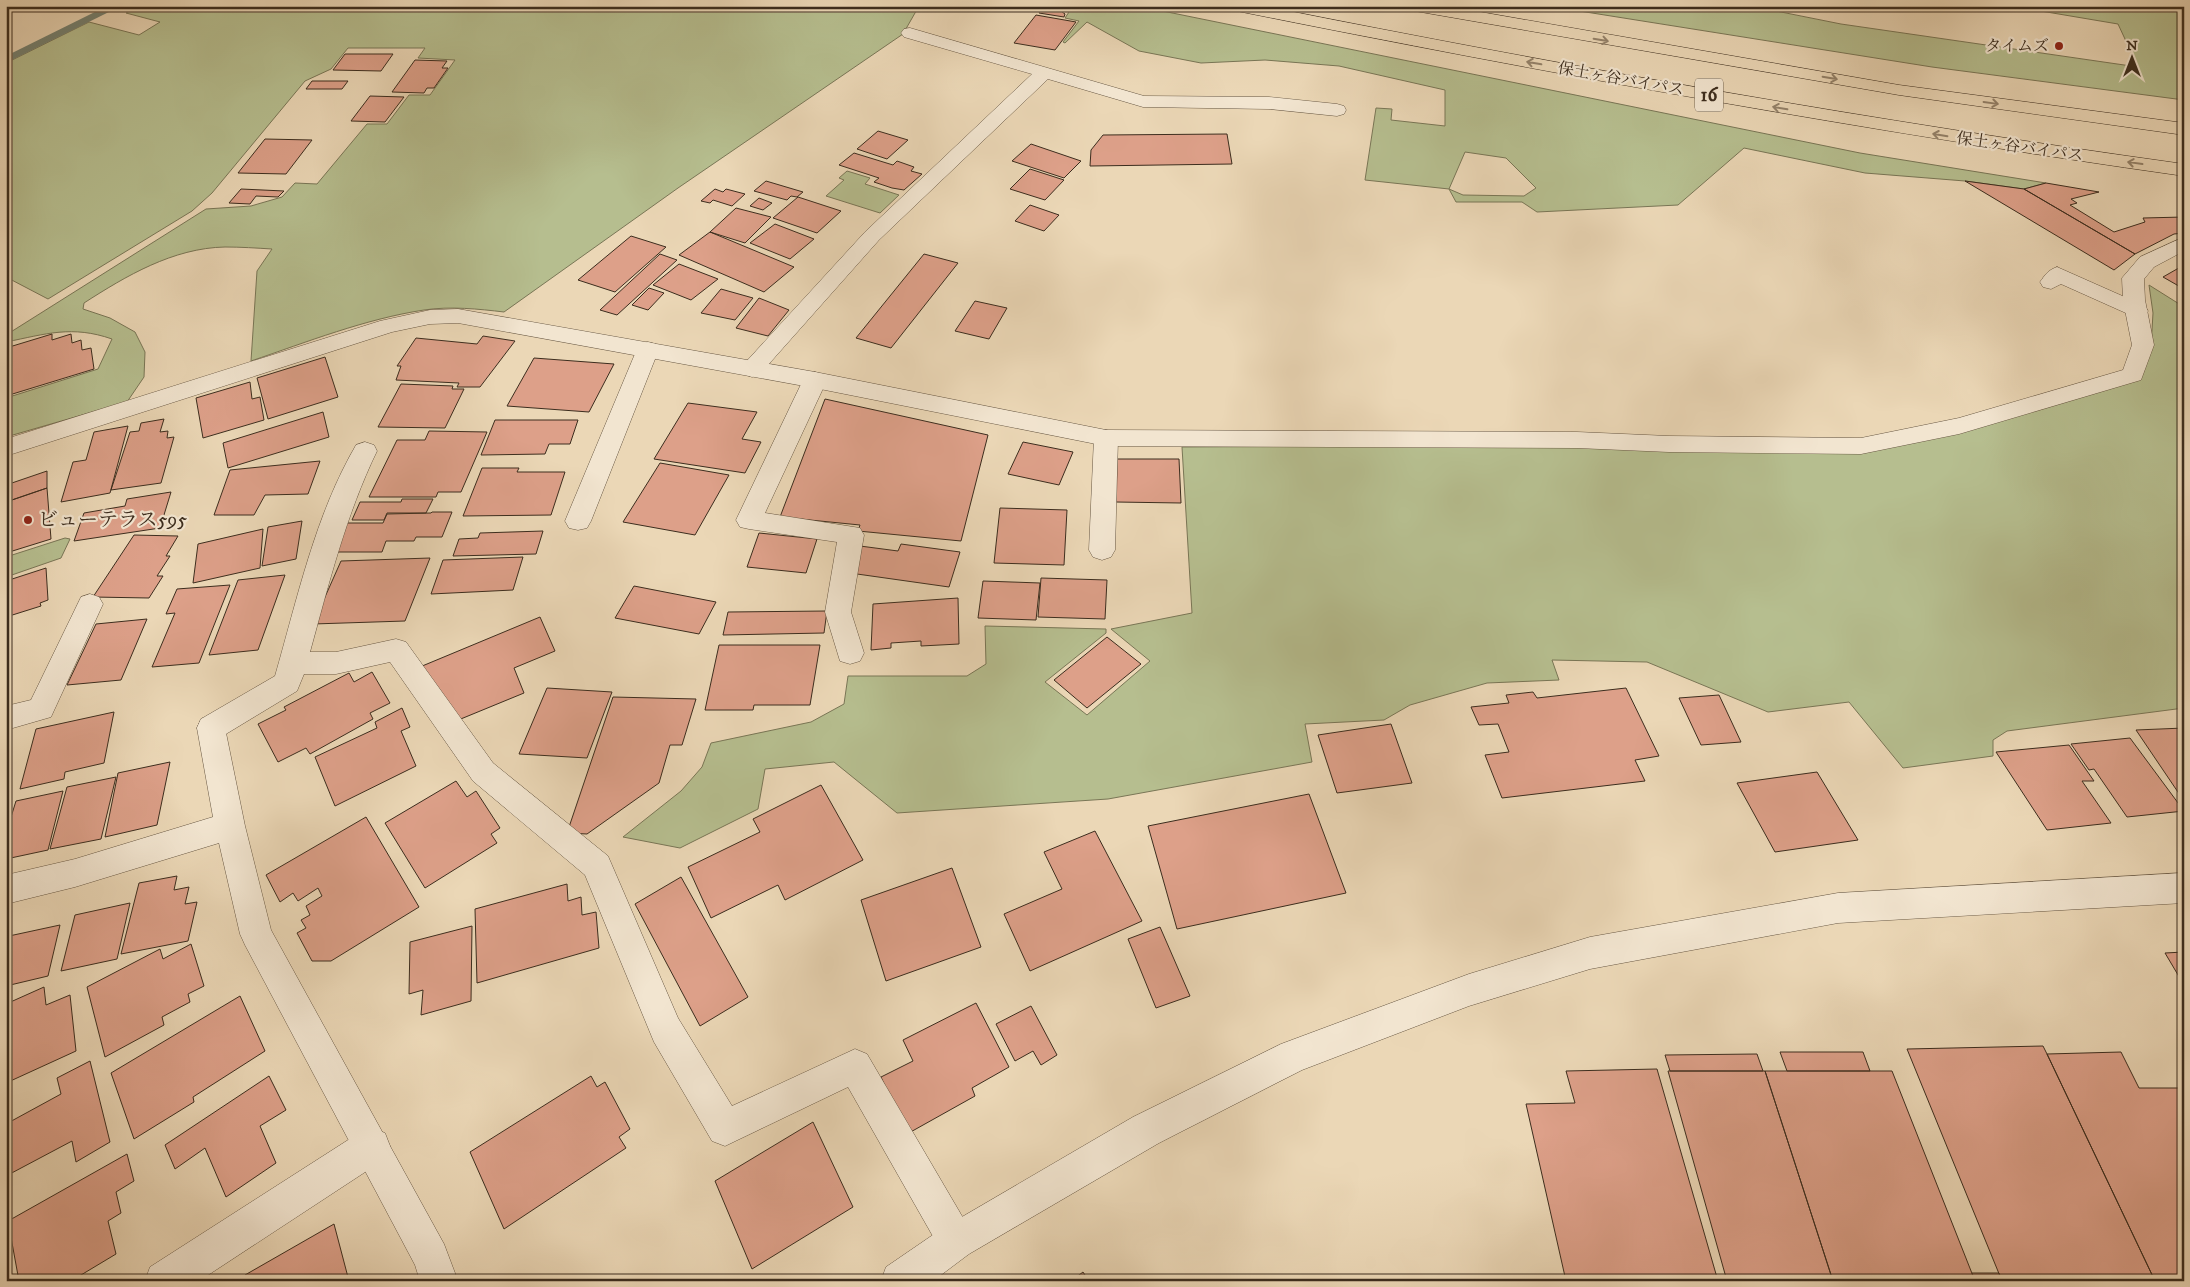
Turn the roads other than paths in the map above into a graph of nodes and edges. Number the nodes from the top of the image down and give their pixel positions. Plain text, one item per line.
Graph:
1 (1237, 6) edge
2 (1415, 6) edge
3 (910, 33) dead end
4 (1045, 72) junction
5 (1337, 110) dead end
6 (2184, 129) edge
7 (2184, 170) edge
8 (2184, 243) edge
9 (2051, 282) dead end
10 (2137, 311) junction
11 (648, 349) junction
12 (752, 369) junction
13 (815, 380) junction
14 (1106, 438) junction
15 (6, 448) edge
16 (365, 451) dead end
17 (578, 521) dead end
18 (1102, 550) dead end
19 (90, 604) dead end
20 (850, 654) dead end
21 (291, 663) junction
22 (6, 718) edge
23 (230, 826) junction
24 (2184, 888) edge
25 (6, 890) edge
26 (372, 1146) junction
27 (956, 1241) junction
28 (164, 1281) edge
29 (438, 1281) edge
30 (900, 1281) edge

7 -> 1 highway, 保土ヶ谷バイパス / 16
2 -> 6 highway, 保土ヶ谷バイパス / 16
3 - 4 street
4 - 5 street
4 - 12 street
8 - 10 street
9 - 10 street
10 - 14 street
11 - 12 street
11 - 15 street
11 - 17 street
12 - 13 street
13 - 14 street
13 - 20 street
14 - 18 street
16 - 21 street
19 - 22 street
21 - 23 street
21 - 27 street
23 - 25 street
23 - 26 street
24 - 27 street
26 - 28 street
26 - 29 street
27 - 30 street

